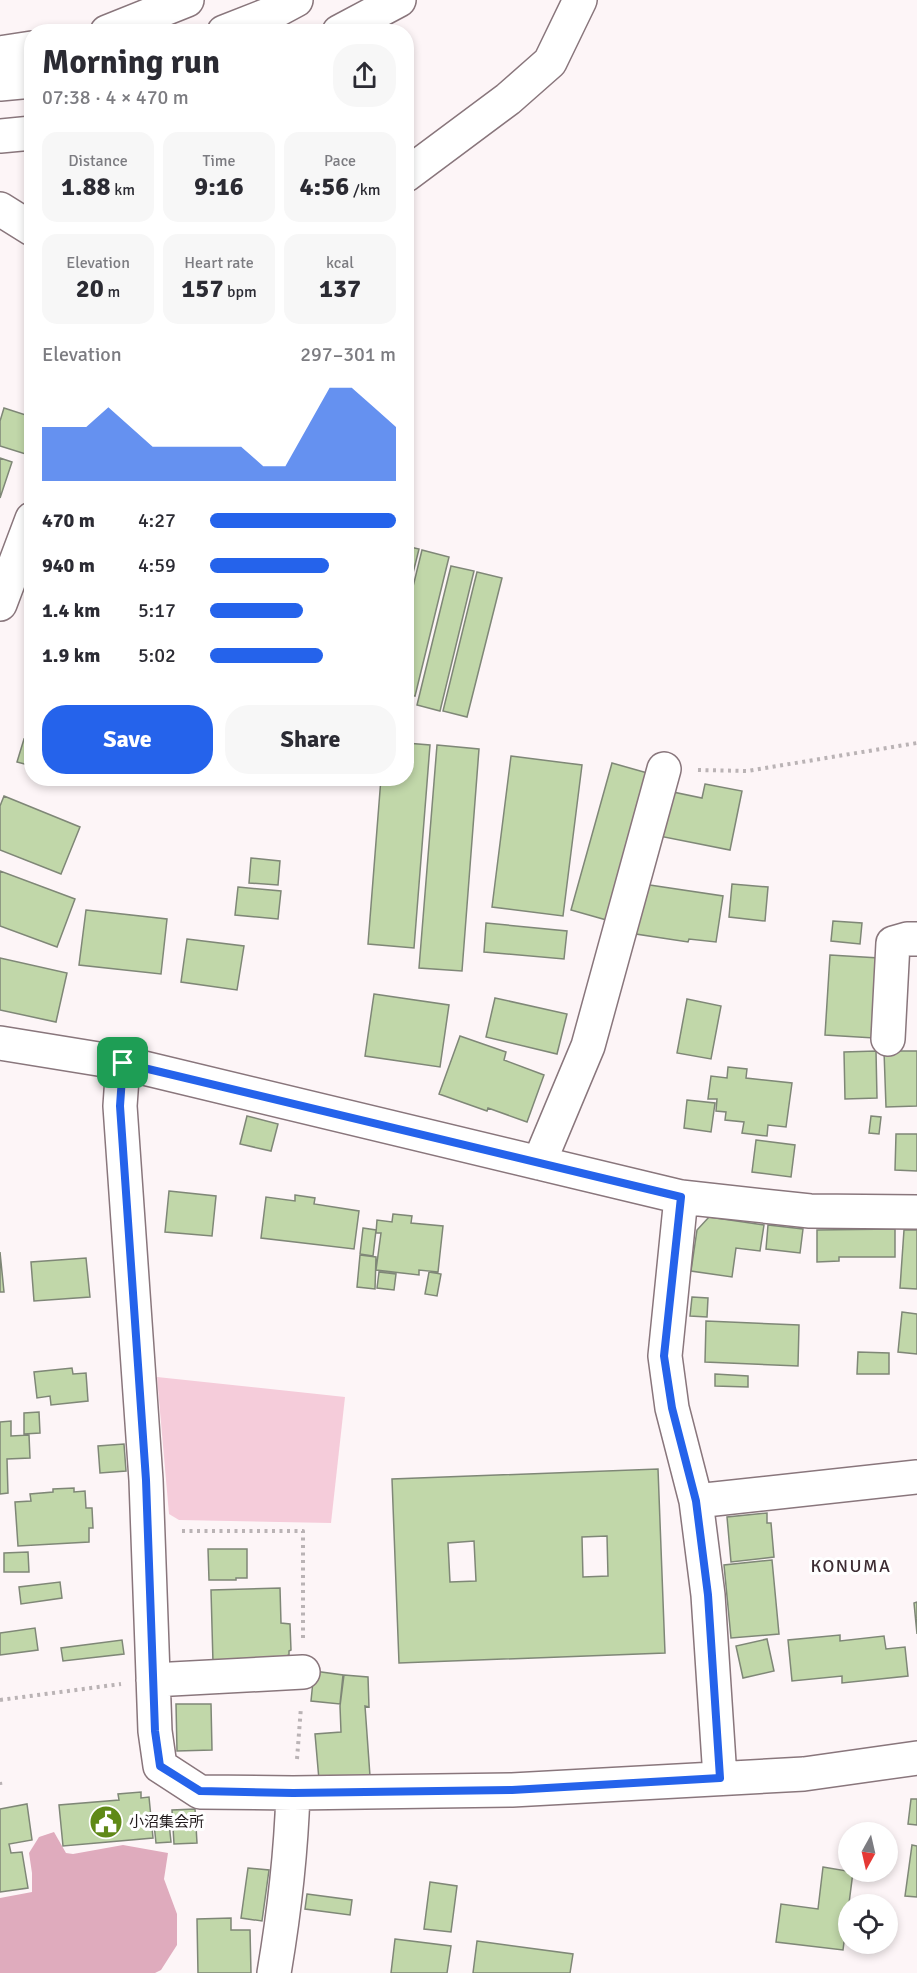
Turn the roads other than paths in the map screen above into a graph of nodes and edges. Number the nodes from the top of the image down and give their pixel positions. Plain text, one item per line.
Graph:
1 (187, 0) edge
2 (296, 0) edge
3 (399, 0) edge
4 (580, 0) edge
5 (126, 24) edge
6 (244, 24) edge
7 (354, 24) edge
8 (24, 49) edge
9 (0, 53) edge
10 (24, 82) edge
11 (0, 84) edge
12 (24, 134) edge
13 (0, 136) edge
14 (414, 169) edge
15 (0, 209) edge
16 (24, 224) edge
17 (24, 540) edge
18 (0, 604) edge
19 (664, 769) road end
20 (917, 939) edge
21 (888, 1039) dead end
22 (0, 1043) edge
23 (123, 1063) junction
24 (539, 1163) junction
25 (681, 1197) junction
26 (917, 1212) edge
27 (917, 1477) edge
28 (696, 1501) junction
29 (303, 1672) road end
30 (153, 1680) junction
31 (917, 1758) edge
32 (720, 1778) junction
33 (293, 1793) junction
34 (274, 1973) edge

1 - 5 main road
2 - 6 main road
3 - 7 main road
4 - 14 main road
8 - 9 main road
10 - 11 main road
12 - 13 main road
15 - 16 main road
17 - 18 main road
19 - 24 main road
20 - 21 main road
22 - 23 main road
23 - 24 main road
23 - 30 main road
24 - 25 main road
25 - 26 main road
25 - 28 main road
27 - 28 main road
28 - 32 main road
29 - 30 main road
30 - 33 main road
31 - 32 main road
32 - 33 main road
33 - 34 main road

